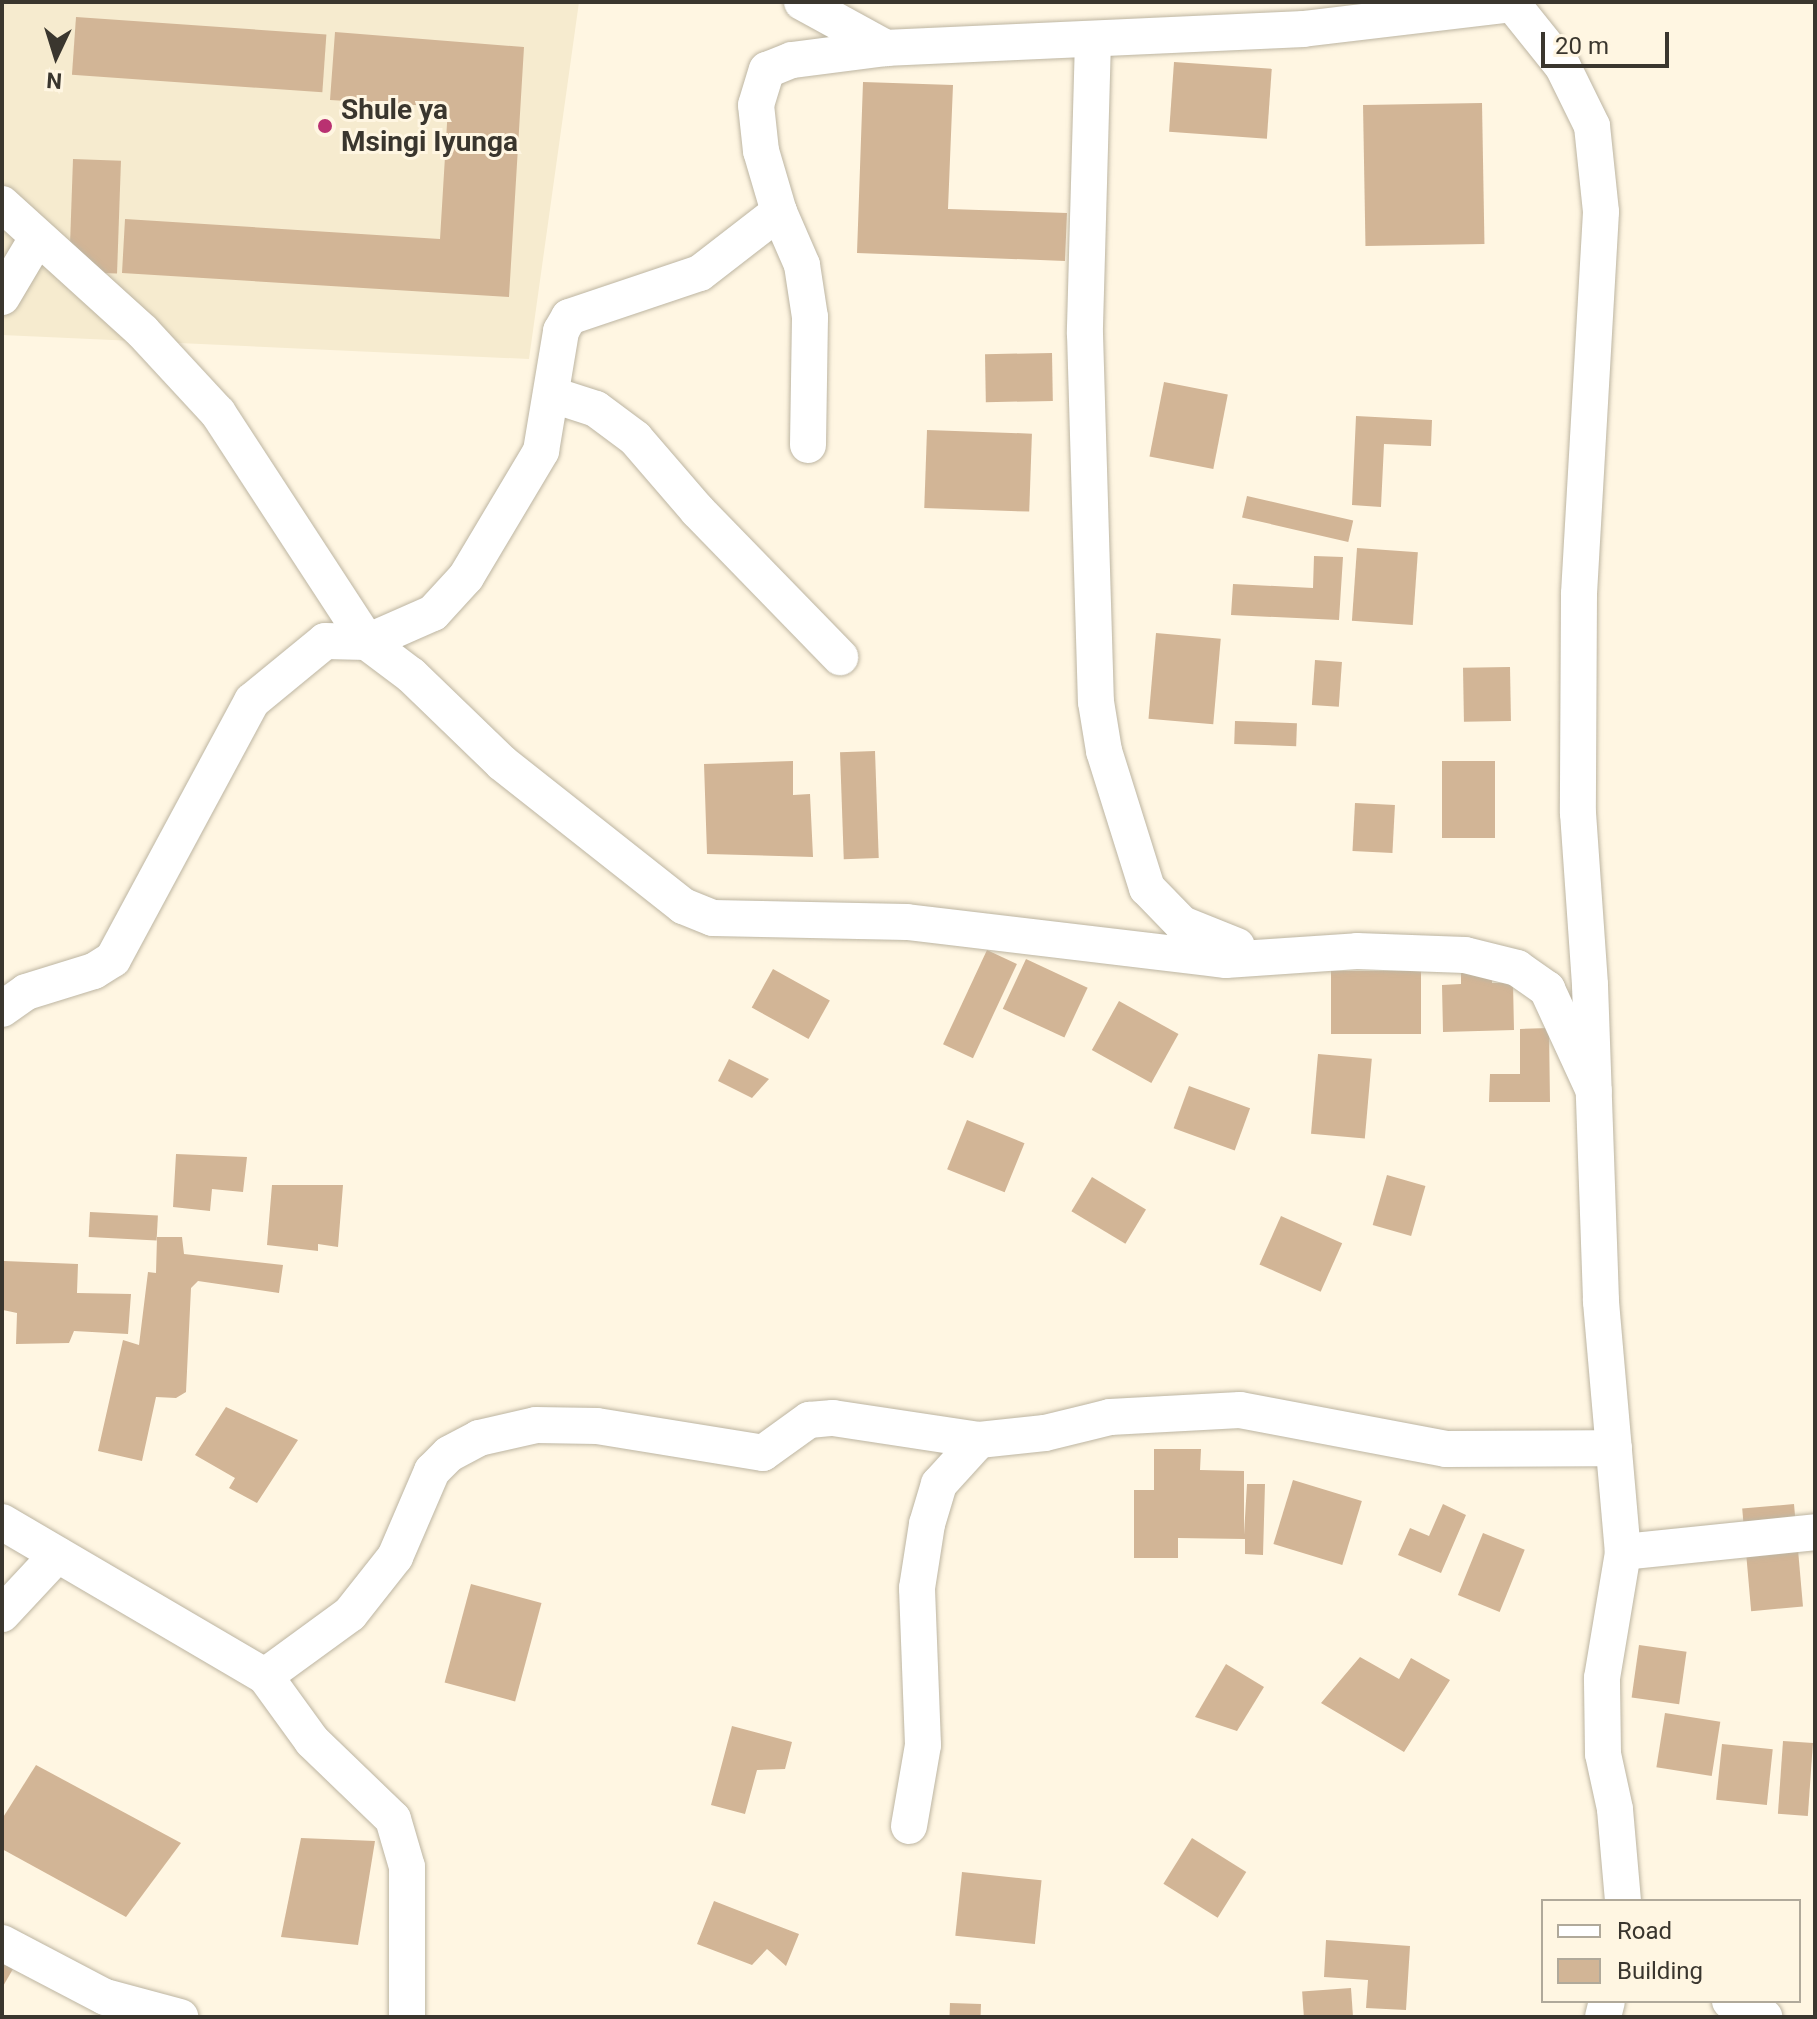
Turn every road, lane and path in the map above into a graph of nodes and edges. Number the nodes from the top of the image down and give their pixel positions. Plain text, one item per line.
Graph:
1 (802, 2) edge
2 (1512, 3) edge
3 (1093, 40) junction
4 (886, 48) junction
5 (2, 204) edge
6 (779, 212) junction
7 (37, 238) junction
8 (2, 297) edge
9 (553, 395) junction
10 (808, 445) dead end
11 (367, 642) junction
12 (840, 657) dead end
13 (1270, 955) junction
14 (2, 1009) edge
15 (1594, 1091) junction
16 (979, 1440) junction
17 (1614, 1448) junction
18 (2, 1522) edge
19 (1815, 1532) edge
20 (1623, 1552) junction
21 (57, 1555) junction
22 (2, 1614) edge
23 (265, 1676) junction
24 (909, 1826) dead end
25 (1623, 1899) edge
26 (2, 1943) edge
27 (1734, 2003) edge
28 (130, 2011) edge
29 (180, 2017) edge
30 (407, 2017) edge
31 (1764, 2017) edge

1 - 4 street
2 - 3 street
2 - 15 street
3 - 4 street
3 - 13 street
4 - 6 street
5 - 7 street
6 - 9 street
6 - 10 street
7 - 8 street
7 - 11 street
9 - 11 street
9 - 12 street
11 - 13 street
11 - 14 street
13 - 15 street
15 - 17 street
16 - 17 street
16 - 23 street
16 - 24 street
17 - 20 street
18 - 21 street
19 - 20 street
20 - 25 street
21 - 22 street
21 - 23 street
23 - 30 street
26 - 28 street
27 - 31 street
28 - 29 street

